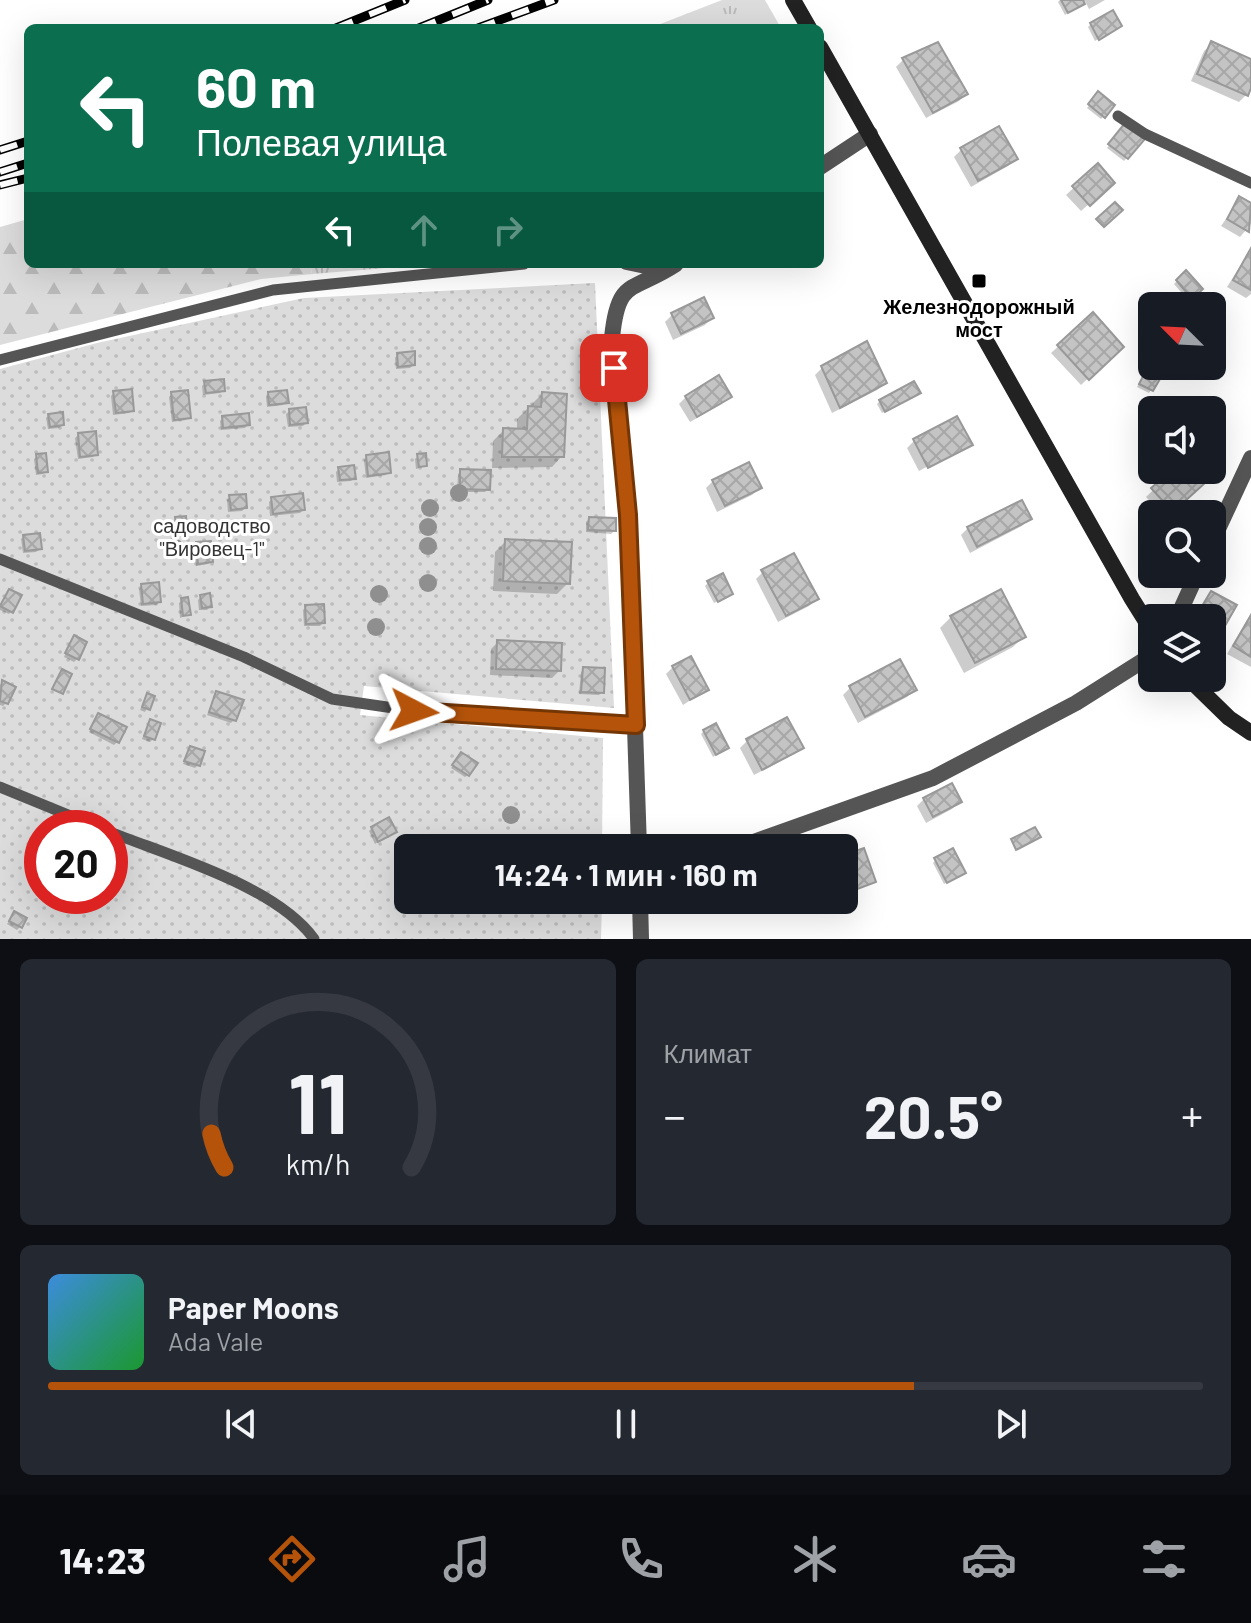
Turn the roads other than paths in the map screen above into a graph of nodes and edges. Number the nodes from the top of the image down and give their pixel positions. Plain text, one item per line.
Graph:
1 (793, 0) edge
2 (807, 24) edge
3 (824, 54) edge
4 (1118, 116) dead end
5 (870, 134) junction
6 (824, 164) edge
7 (1251, 183) edge
8 (485, 268) edge
9 (670, 268) edge
10 (0, 360) edge
11 (1251, 458) edge
12 (1226, 512) edge
13 (0, 559) edge
14 (1138, 608) edge
15 (1138, 664) edge
16 (1202, 692) edge
17 (636, 725) junction
18 (1251, 733) edge
19 (0, 787) edge
20 (56, 810) edge
21 (639, 834) edge
22 (776, 834) edge
23 (128, 839) edge
24 (640, 914) edge
25 (314, 939) edge
26 (641, 939) edge

1 - 2 main road
3 - 5 main road
4 - 7 lane
5 - 6 street
5 - 14 main road
8 - 10 lane
9 - 17 street
11 - 12 street
13 - 17 lane
15 - 22 street
16 - 18 main road
17 - 21 street
19 - 20 lane
23 - 25 lane
24 - 26 street

